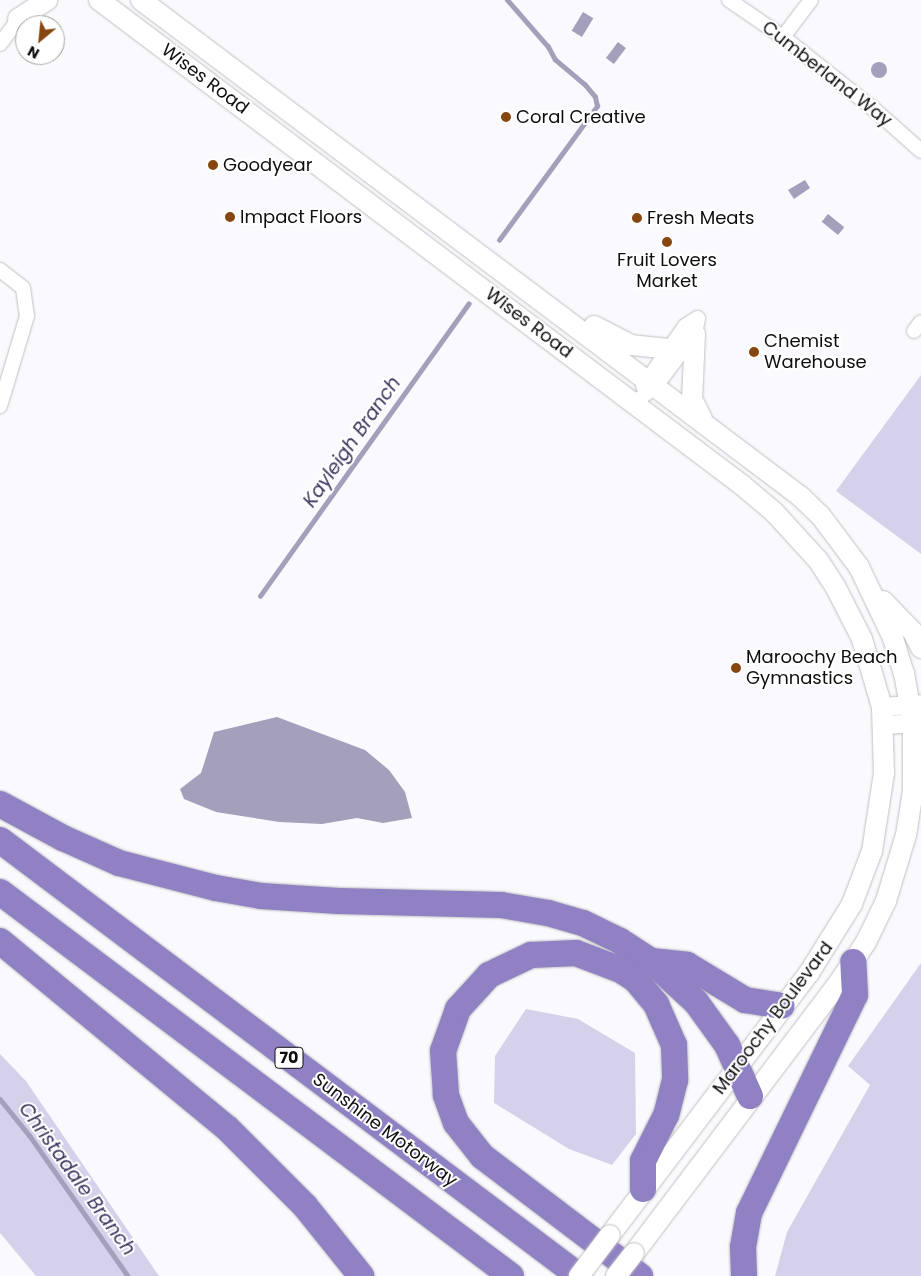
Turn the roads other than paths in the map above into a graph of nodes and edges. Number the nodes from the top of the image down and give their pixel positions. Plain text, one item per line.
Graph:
1 (26, 0) edge
2 (32, 0) edge
3 (48, 0) edge
4 (90, 0) edge
5 (141, 0) edge
6 (729, 0) edge
7 (811, 0) edge
8 (105, 4) edge
9 (20, 15) edge
10 (21, 15) edge
11 (24, 15) edge
12 (15, 23) edge
13 (783, 37) junction
14 (0, 44) edge
15 (921, 151) edge
16 (0, 270) edge
17 (518, 283) junction
18 (695, 334) junction
19 (668, 349) junction
20 (651, 383) junction
21 (635, 402) junction
22 (0, 406) edge
23 (706, 424) junction
24 (872, 591) junction
25 (921, 648) edge
26 (916, 714) edge
27 (883, 716) junction
28 (917, 758) edge
29 (0, 804) edge
30 (0, 840) edge
31 (0, 892) edge
32 (0, 941) edge
33 (651, 961) junction
34 (853, 962) junction
35 (782, 1006) junction
36 (737, 1066) junction
37 (750, 1096) junction
38 (643, 1190) junction
39 (637, 1264) edge
40 (361, 1276) edge
41 (511, 1276) edge
42 (579, 1276) edge
43 (616, 1276) edge
44 (744, 1276) edge

1 - 9 main road
2 - 10 street
3 - 11 main road
4 - 8 main road, Wises Road
5 - 17 main road, Wises Road
6 - 13 street, Cumberland Way
7 - 13 street
8 - 21 main road, Wises Road
12 - 14 street
13 - 15 street, Cumberland Way
16 - 22 street
17 - 19 main road
17 - 20 main road, Wises Road
18 - 19 street
18 - 20 street
18 - 23 main road
19 - 20 street
20 - 21 street
20 - 23 main road, Wises Road
21 - 27 main road, Wises Road
23 - 24 main road, Wises Road
24 - 25 main road
24 - 26 main road, Wises Road
26 - 27 street
26 - 28 main road, Maroochy Boulevard
27 - 35 main road, Maroochy Boulevard
28 - 34 main road, Maroochy Boulevard
29 - 33 highway
30 - 42 highway, Sunshine Motorway / 70
31 - 41 highway, 70
32 - 40 highway
33 - 35 highway
33 - 36 highway
34 - 37 main road, Maroochy Boulevard
34 - 44 highway
35 - 36 main road, Maroochy Boulevard
36 - 37 highway
36 - 38 main road, Maroochy Boulevard
37 - 39 main road, Maroochy Boulevard
38 - 39 highway
38 - 42 main road, Maroochy Boulevard, bridge
39 - 43 main road, Maroochy Boulevard, bridge

